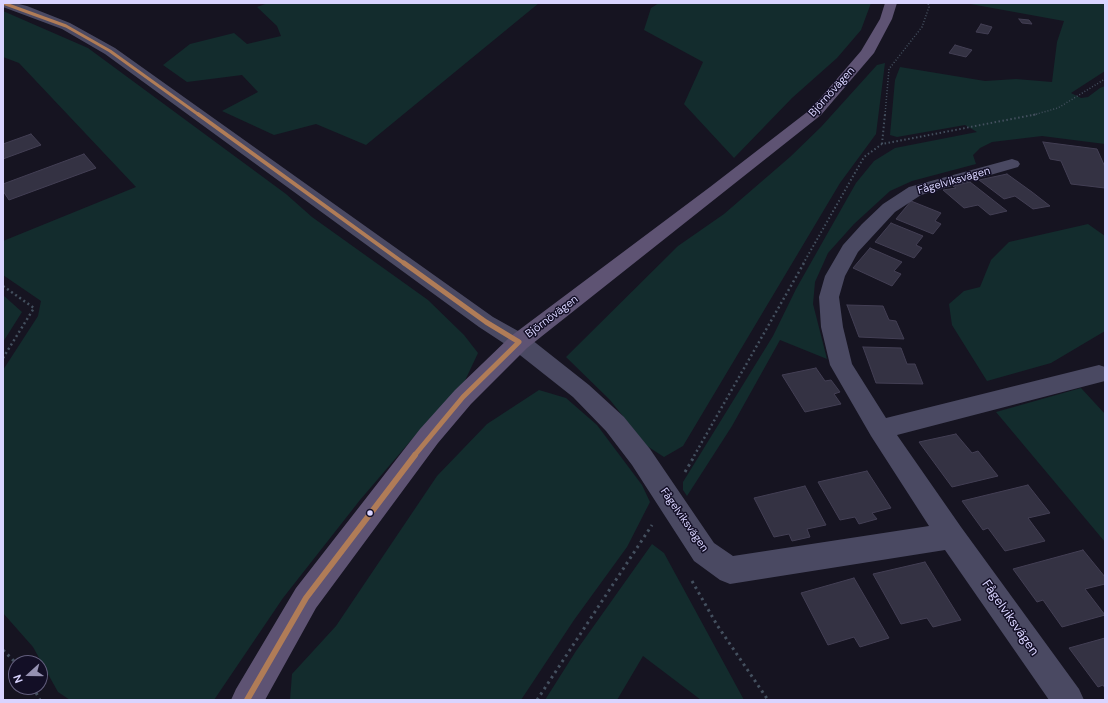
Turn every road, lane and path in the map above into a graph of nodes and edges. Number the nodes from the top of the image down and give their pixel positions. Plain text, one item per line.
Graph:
1 (3, 3) edge
2 (891, 3) edge
3 (928, 3) edge
4 (1104, 80) edge
5 (882, 144) junction
6 (1012, 164) dead end
7 (3, 286) edge
8 (519, 342) junction
9 (3, 358) edge
10 (1099, 374) dead end
11 (880, 428) junction
12 (669, 500) junction
13 (951, 536) junction
14 (691, 579) dead end
15 (247, 700) edge
16 (537, 700) edge
17 (768, 700) edge
18 (1068, 700) edge

1 - 8 street, Fågelviksvägen
2 - 8 main road, Björnövägen
3 - 5 path
4 - 5 path
5 - 12 path
6 - 11 street, Fågelviksvägen
7 - 9 path
8 - 12 street, Fågelviksvägen
8 - 15 main road, Björnövägen
10 - 11 street
11 - 13 street, Fågelviksvägen
12 - 13 street, Fågelviksvägen
12 - 16 path
13 - 18 street, Fågelviksvägen
14 - 17 path

